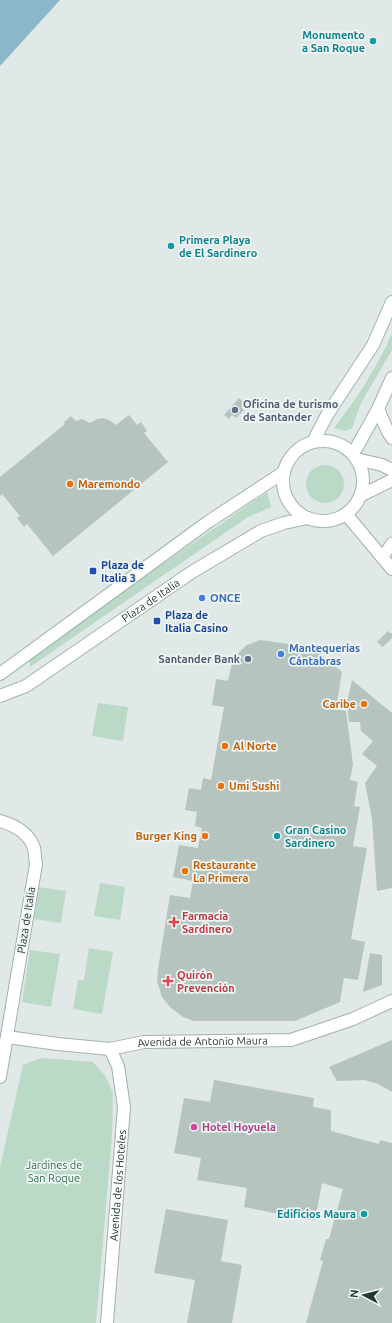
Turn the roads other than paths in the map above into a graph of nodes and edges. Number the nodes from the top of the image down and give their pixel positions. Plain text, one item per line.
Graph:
1 (392, 302) edge
2 (392, 378) edge
3 (378, 409) junction
4 (392, 438) edge
5 (313, 442) junction
6 (354, 456) junction
7 (392, 470) edge
8 (284, 472) junction
9 (392, 480) edge
10 (360, 496) junction
11 (346, 514) junction
12 (308, 518) junction
13 (392, 543) edge
14 (382, 558) junction
15 (392, 569) edge
16 (0, 674) edge
17 (0, 696) edge
18 (0, 821) edge
19 (392, 1001) edge
20 (7, 1036) junction
21 (110, 1049) junction
22 (0, 1076) edge
23 (107, 1323) edge

1 - 5 main road
2 - 3 main road
3 - 4 main road
3 - 6 main road
5 - 6 main road
5 - 8 main road, Plaza de Italia
6 - 7 main road
6 - 10 main road
8 - 12 main road, Plaza de Italia
8 - 16 main road, Plaza de Italia
9 - 10 main road
10 - 11 main road
11 - 12 main road, Plaza de Italia
11 - 14 main road
12 - 17 main road, Plaza de Italia
13 - 14 lane
14 - 15 main road
18 - 20 main road, Plaza de Italia
19 - 21 main road, Avenida de Antonio Maura
20 - 21 main road, Avenida de Antonio Maura
20 - 22 main road, Plaza de Italia
21 - 23 main road, Avenida de los Hoteles

